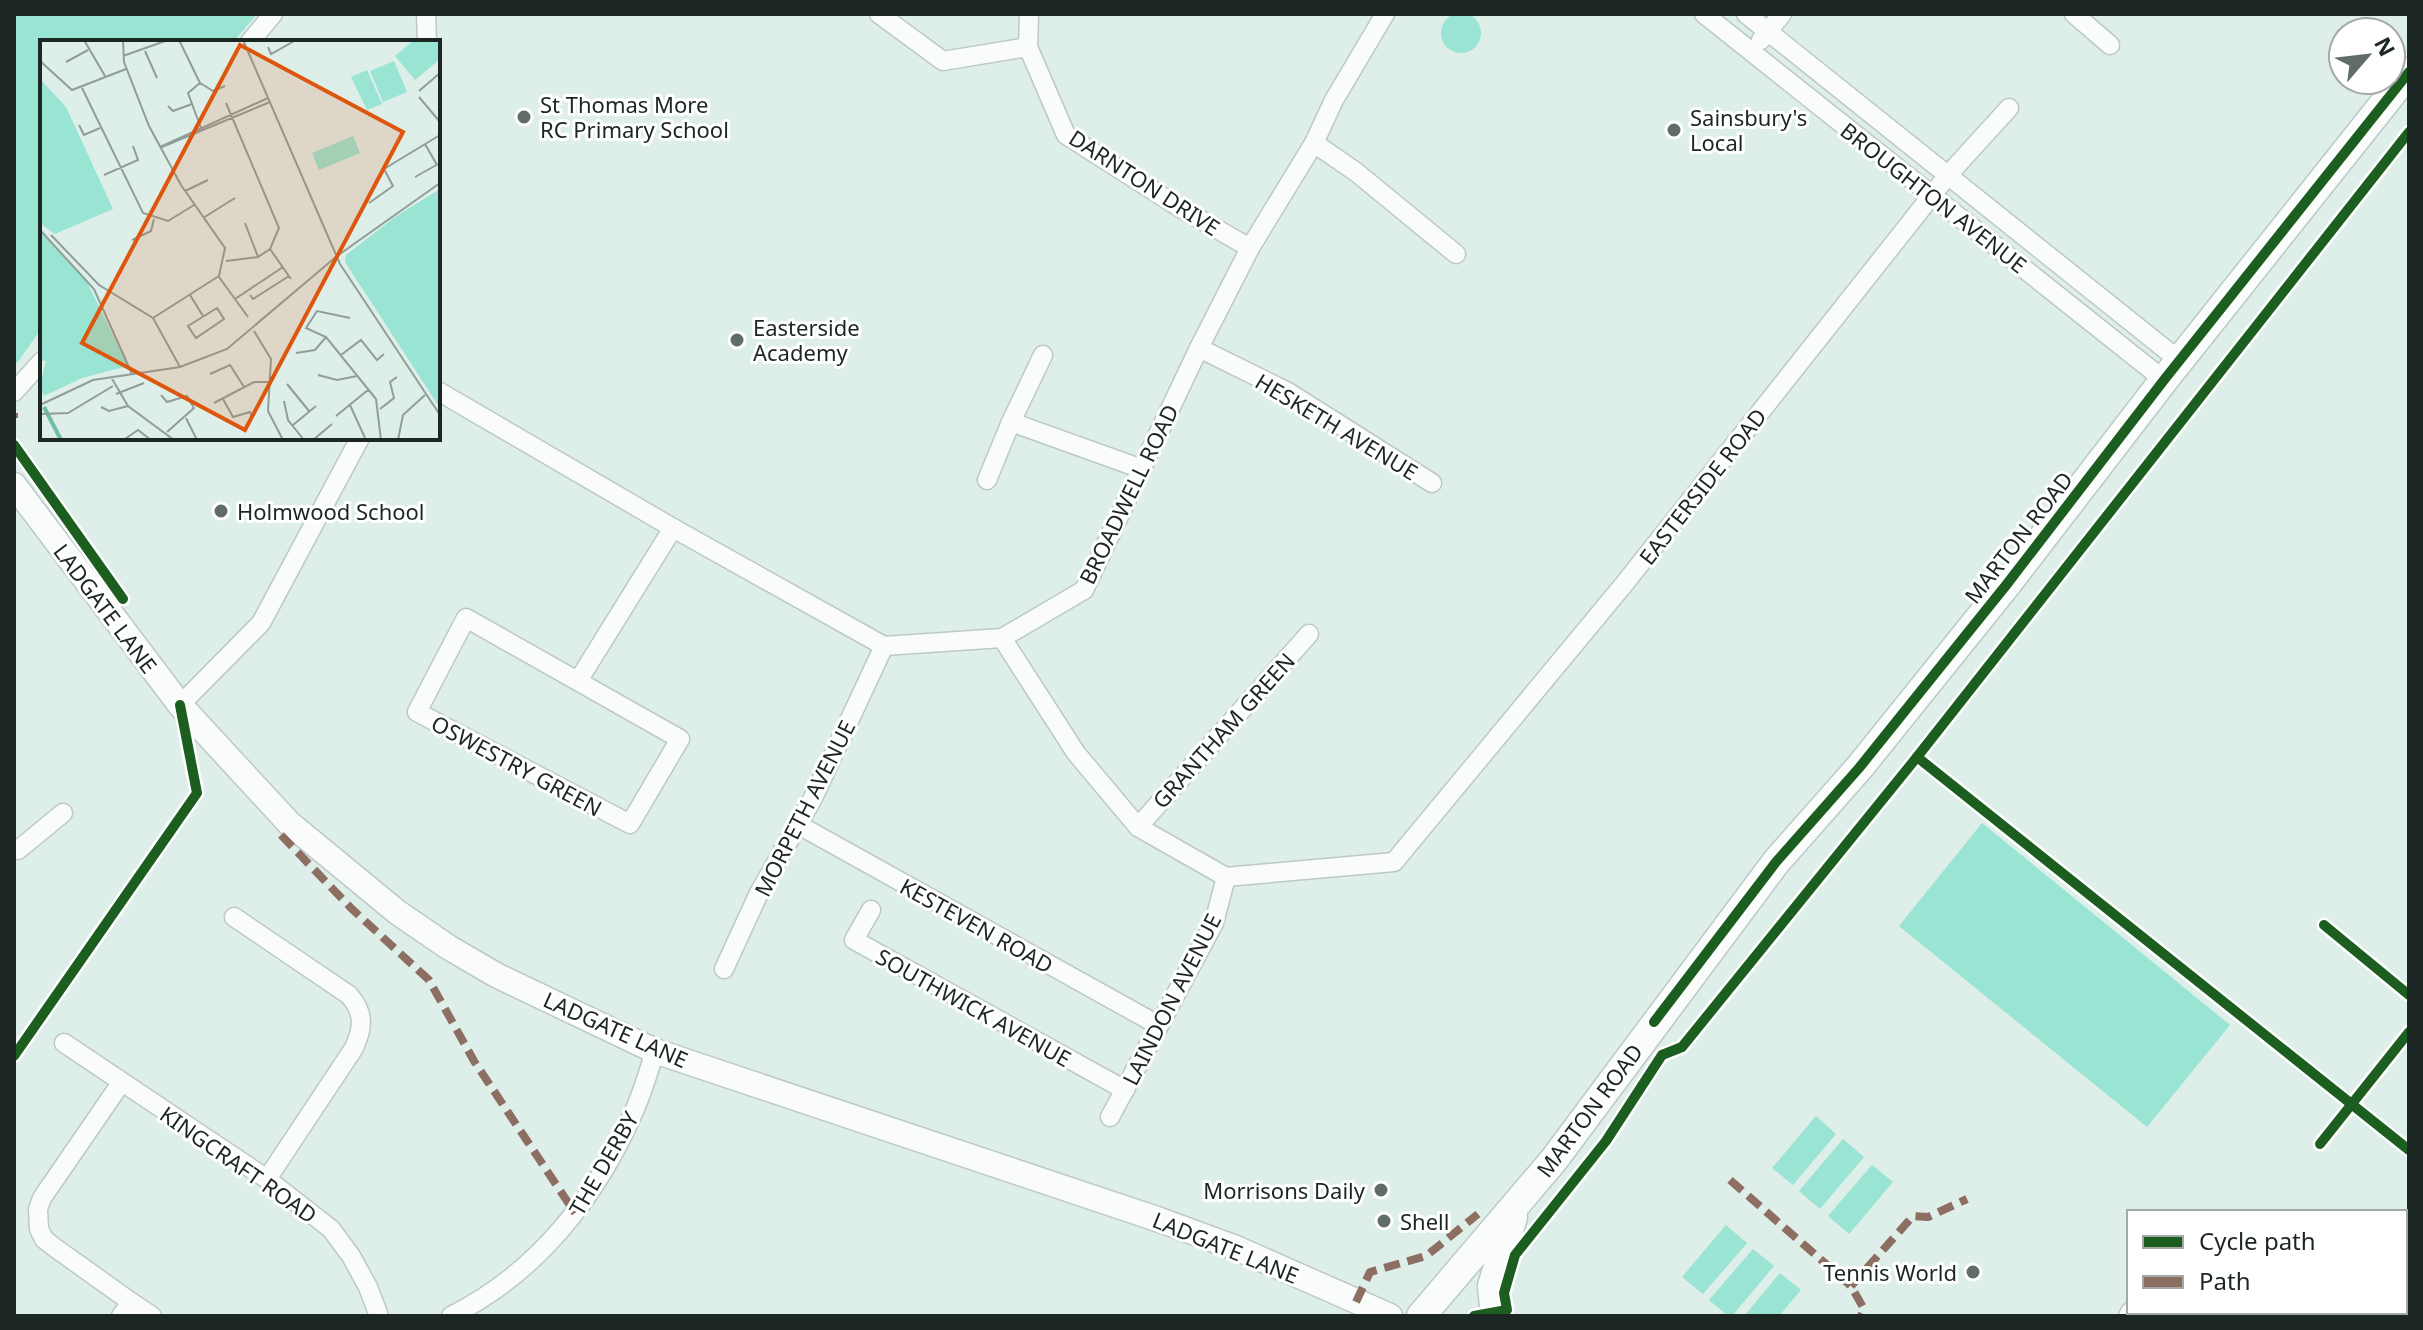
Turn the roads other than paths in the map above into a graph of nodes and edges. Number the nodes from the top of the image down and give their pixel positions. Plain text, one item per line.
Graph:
1 (273, 14) edge
2 (426, 14) edge
3 (879, 14) edge
4 (1029, 14) edge
5 (1385, 14) edge
6 (1704, 14) edge
7 (1746, 14) edge
8 (1782, 14) edge
9 (2074, 14) edge
10 (1768, 30) junction
11 (252, 40) edge
12 (427, 40) edge
13 (2110, 45) dead end
14 (1028, 47) junction
15 (1752, 51) junction
16 (2409, 72) edge
17 (2009, 108) dead end
18 (1314, 143) junction
19 (1948, 175) junction
20 (1933, 195) junction
21 (1250, 248) junction
22 (1456, 254) dead end
23 (1199, 348) junction
24 (1043, 355) dead end
25 (40, 363) edge
26 (2172, 371) junction
27 (14, 392) edge
28 (440, 392) edge
29 (1011, 422) junction
30 (359, 440) edge
31 (1142, 469) junction
32 (987, 480) dead end
33 (1432, 483) dead end
34 (14, 485) edge
35 (673, 528) junction
36 (1309, 634) dead end
37 (1002, 638) junction
38 (884, 646) junction
39 (578, 681) junction
40 (180, 705) junction
41 (63, 813) dead end
42 (797, 824) junction
43 (1138, 827) junction
44 (15, 850) edge
45 (1226, 877) junction
46 (871, 910) dead end
47 (234, 917) dead end
48 (724, 969) dead end
49 (1158, 1025) junction
50 (64, 1043) dead end
51 (655, 1051) junction
52 (121, 1083) junction
53 (1125, 1090) junction
54 (1110, 1117) dead end
55 (267, 1179) junction
56 (1517, 1205) junction
57 (126, 1309) edge
58 (152, 1316) edge
59 (379, 1316) edge
60 (451, 1316) edge
61 (1390, 1316) edge
62 (1421, 1316) edge
63 (1495, 1316) edge

1 - 11 street
2 - 12 street
3 - 14 street
4 - 14 street, DARNTON DRIVE
5 - 18 street, BROADWELL ROAD
6 - 15 street, BROUGHTON AVENUE
7 - 10 street, BROUGHTON AVENUE
8 - 10 street
9 - 13 street
10 - 15 street
10 - 19 street, BROUGHTON AVENUE
14 - 21 street, DARNTON DRIVE
15 - 20 street, BROUGHTON AVENUE
16 - 26 main road, MARTON ROAD
17 - 19 street, EASTERSIDE ROAD
18 - 21 street, BROADWELL ROAD
18 - 22 street
19 - 20 street, EASTERSIDE ROAD
19 - 26 street, BROUGHTON AVENUE
20 - 26 street, BROUGHTON AVENUE
20 - 45 street, EASTERSIDE ROAD
21 - 23 street, BROADWELL ROAD
23 - 31 street, BROADWELL ROAD
23 - 33 street, HESKETH AVENUE
24 - 29 street
25 - 27 street
26 - 56 main road, MARTON ROAD
28 - 35 street
29 - 31 street
29 - 32 street
30 - 40 street
31 - 37 street, BROADWELL ROAD
34 - 40 main road, LADGATE LANE
35 - 38 street
35 - 39 street
36 - 43 street, GRANTHAM GREEN
37 - 38 street, BROADWELL ROAD
37 - 43 street
38 - 42 street, MORPETH AVENUE
39 - 39 street, OSWESTRY GREEN
40 - 51 main road, LADGATE LANE
41 - 44 street
42 - 48 street, MORPETH AVENUE
42 - 49 street, KESTEVEN ROAD
43 - 45 street
45 - 49 street, LAINDON AVENUE
46 - 53 street, SOUTHWICK AVENUE
47 - 55 street
49 - 53 street, LAINDON AVENUE
50 - 52 street, KINGCRAFT ROAD
51 - 60 street, THE DERBY
51 - 61 main road, LADGATE LANE
52 - 55 street, KINGCRAFT ROAD
52 - 57 street
53 - 54 street, LAINDON AVENUE
55 - 59 street, KINGCRAFT ROAD
56 - 62 main road, MARTON ROAD
56 - 63 main road
57 - 58 street

